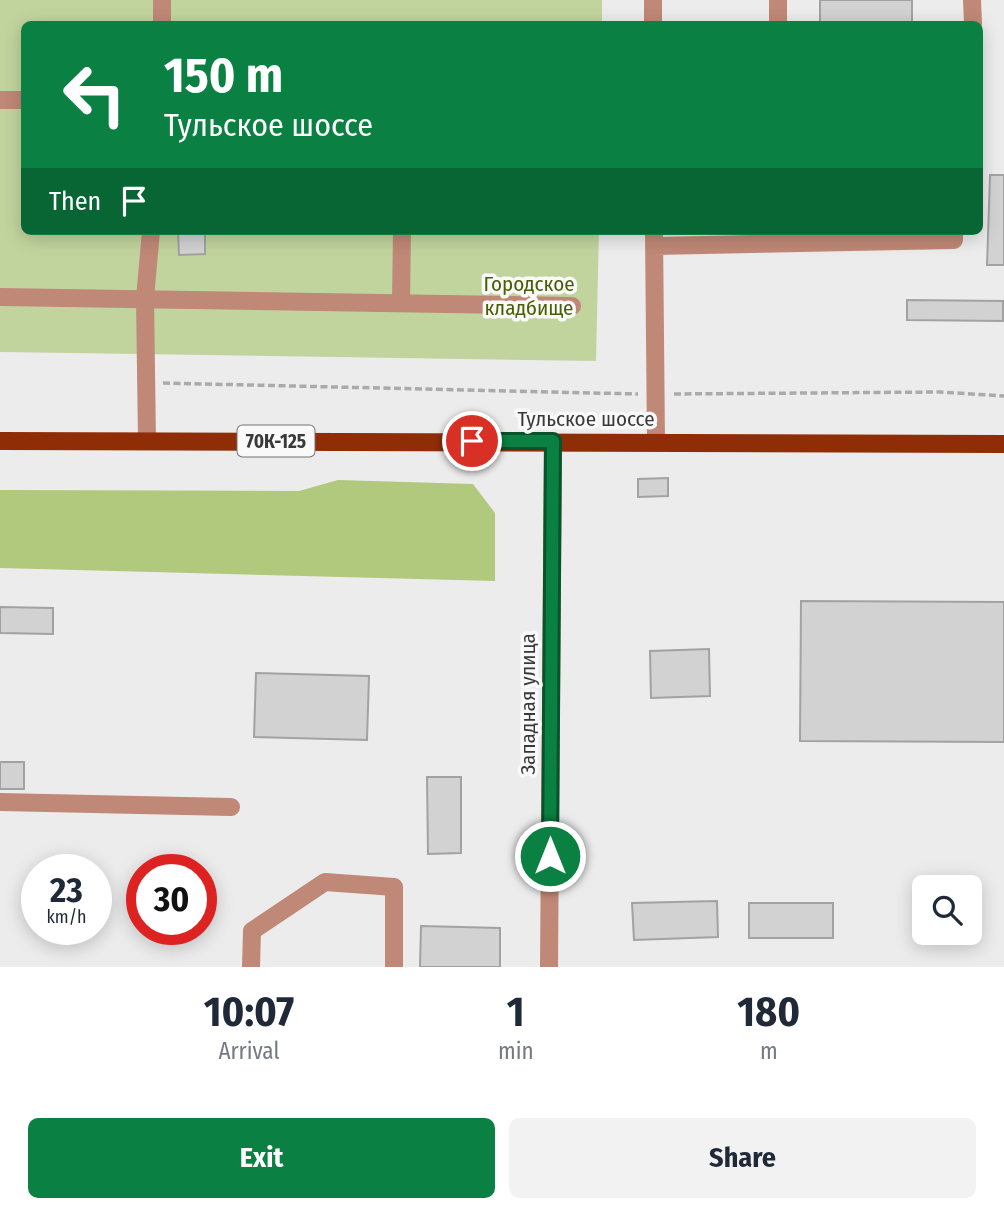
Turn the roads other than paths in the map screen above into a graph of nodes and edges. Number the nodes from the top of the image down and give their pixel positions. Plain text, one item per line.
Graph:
1 (162, 0) edge
2 (653, 0) edge
3 (778, 0) edge
4 (972, 0) edge
5 (162, 21) edge
6 (653, 21) edge
7 (778, 21) edge
8 (973, 21) edge
9 (0, 100) edge
10 (21, 100) edge
11 (151, 235) edge
12 (402, 235) edge
13 (954, 235) edge
14 (778, 237) edge
15 (654, 239) edge
16 (0, 297) edge
17 (145, 298) junction
18 (401, 303) junction
19 (572, 306) dead end
20 (0, 441) edge
21 (147, 441) junction
22 (553, 441) junction
23 (656, 442) junction
24 (1004, 444) edge
25 (0, 802) edge
26 (231, 807) dead end
27 (251, 967) edge
28 (394, 967) edge
29 (549, 967) edge

1 - 5 street
2 - 6 street
3 - 7 street
4 - 8 street
9 - 10 street
11 - 17 street
12 - 18 street
13 - 14 street
14 - 15 street
15 - 23 street
16 - 17 street
17 - 18 street
17 - 21 street
18 - 19 street
20 - 21 main road, Тульское шоссе / 70К-125
21 - 22 main road, Тульское шоссе / 70К-125
22 - 23 main road, Тульское шоссе / 70К-125
22 - 29 street, Западная улица
23 - 24 main road, Тульское шоссе / 70К-125
25 - 26 street
27 - 28 street

